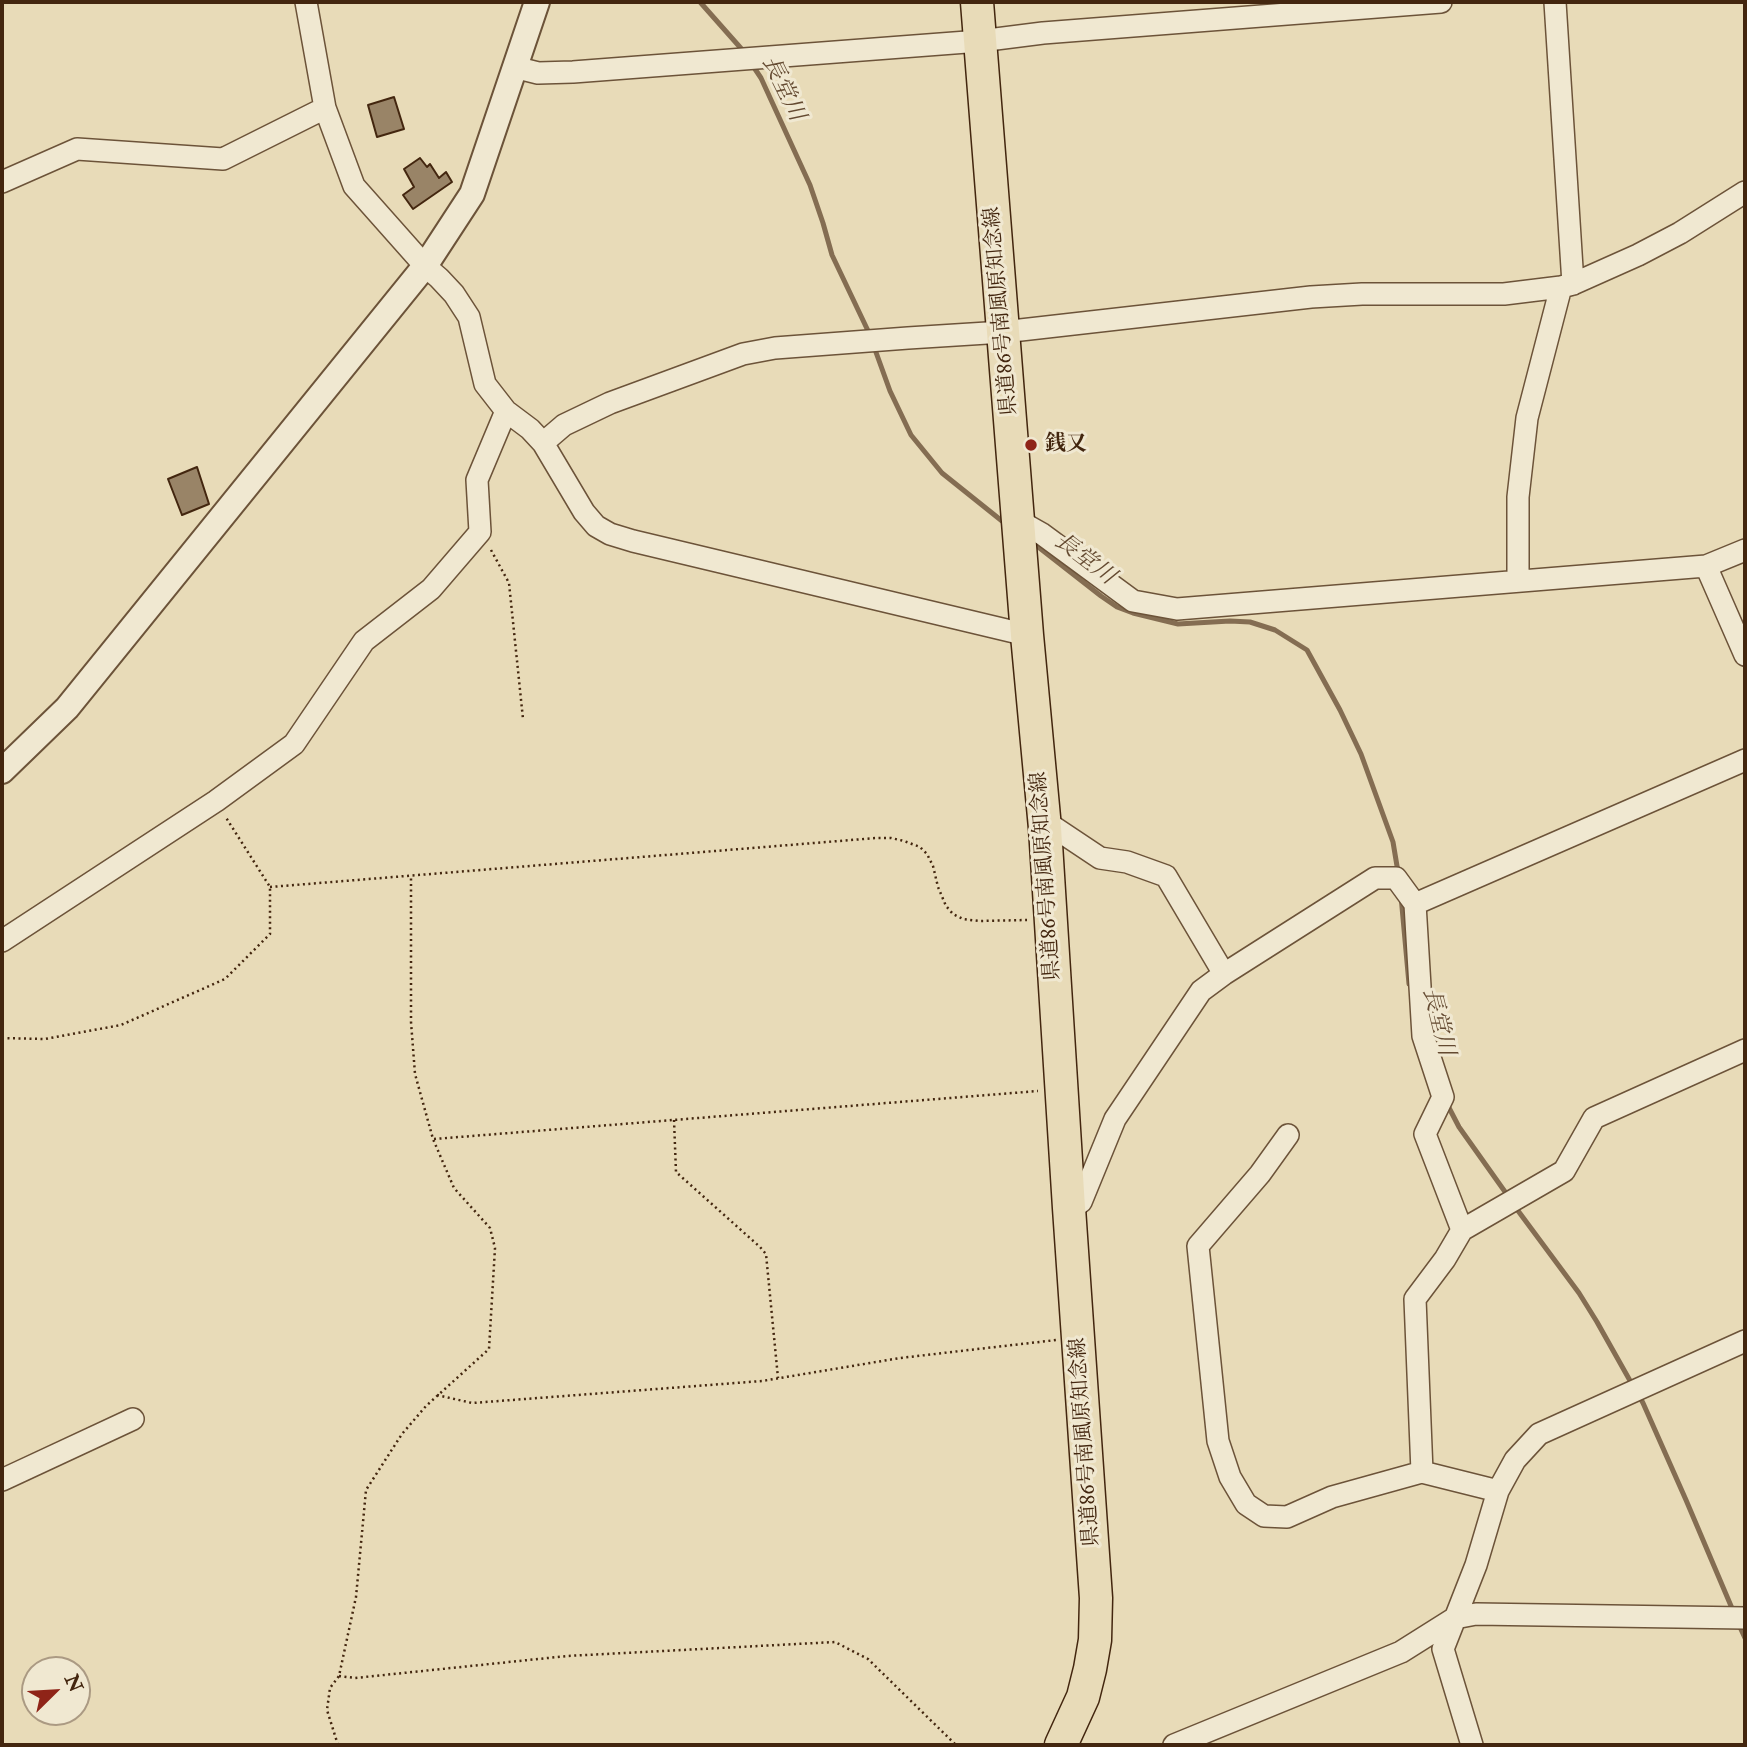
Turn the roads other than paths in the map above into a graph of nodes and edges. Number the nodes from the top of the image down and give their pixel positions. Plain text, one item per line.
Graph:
1 (306, 2) edge
2 (537, 2) edge
3 (977, 2) edge
4 (1441, 2) edge
5 (1555, 2) edge
6 (980, 41) junction
7 (514, 67) junction
8 (325, 108) junction
9 (2, 182) edge
10 (1745, 192) edge
11 (425, 266) junction
12 (1567, 285) junction
13 (1003, 332) junction
14 (506, 411) junction
15 (543, 443) junction
16 (1018, 521) junction
17 (1745, 550) edge
18 (1706, 566) junction
19 (1518, 581) junction
20 (1027, 635) junction
21 (1745, 655) edge
22 (1745, 760) edge
23 (2, 771) edge
24 (1045, 828) junction
25 (1415, 904) junction
26 (2, 942) edge
27 (1224, 974) junction
28 (1745, 1050) edge
29 (1288, 1135) dead end
30 (1069, 1208) junction
31 (1462, 1230) junction
32 (1745, 1341) edge
33 (133, 1419) dead end
34 (1422, 1472) junction
35 (2, 1480) edge
36 (1498, 1490) junction
37 (1455, 1618) junction
38 (1745, 1618) edge
39 (1061, 1745) edge
40 (1174, 1745) edge
41 (1472, 1745) edge

1 - 8 street
2 - 7 street
3 - 6 main road, 県道86号南風原知念線
4 - 6 street
5 - 12 street
6 - 7 street
6 - 13 main road, 県道86号南風原知念線
7 - 11 street
8 - 9 street
8 - 11 street
10 - 12 street
11 - 14 street
11 - 23 street
12 - 13 street
12 - 19 street
13 - 15 street
13 - 16 main road, 県道86号南風原知念線
14 - 15 street
14 - 26 street
15 - 20 street
16 - 19 street
16 - 20 main road, 県道86号南風原知念線
17 - 18 street
18 - 19 street
18 - 21 street
20 - 24 main road, 県道86号南風原知念線
22 - 25 street
24 - 27 street
24 - 30 main road, 県道86号南風原知念線
25 - 27 street
25 - 31 street
27 - 30 street
28 - 31 street
29 - 34 street
30 - 39 main road, 県道86号南風原知念線
31 - 34 street
32 - 36 street
33 - 35 street
34 - 36 street
36 - 37 street
37 - 38 street
37 - 40 street
37 - 41 street

